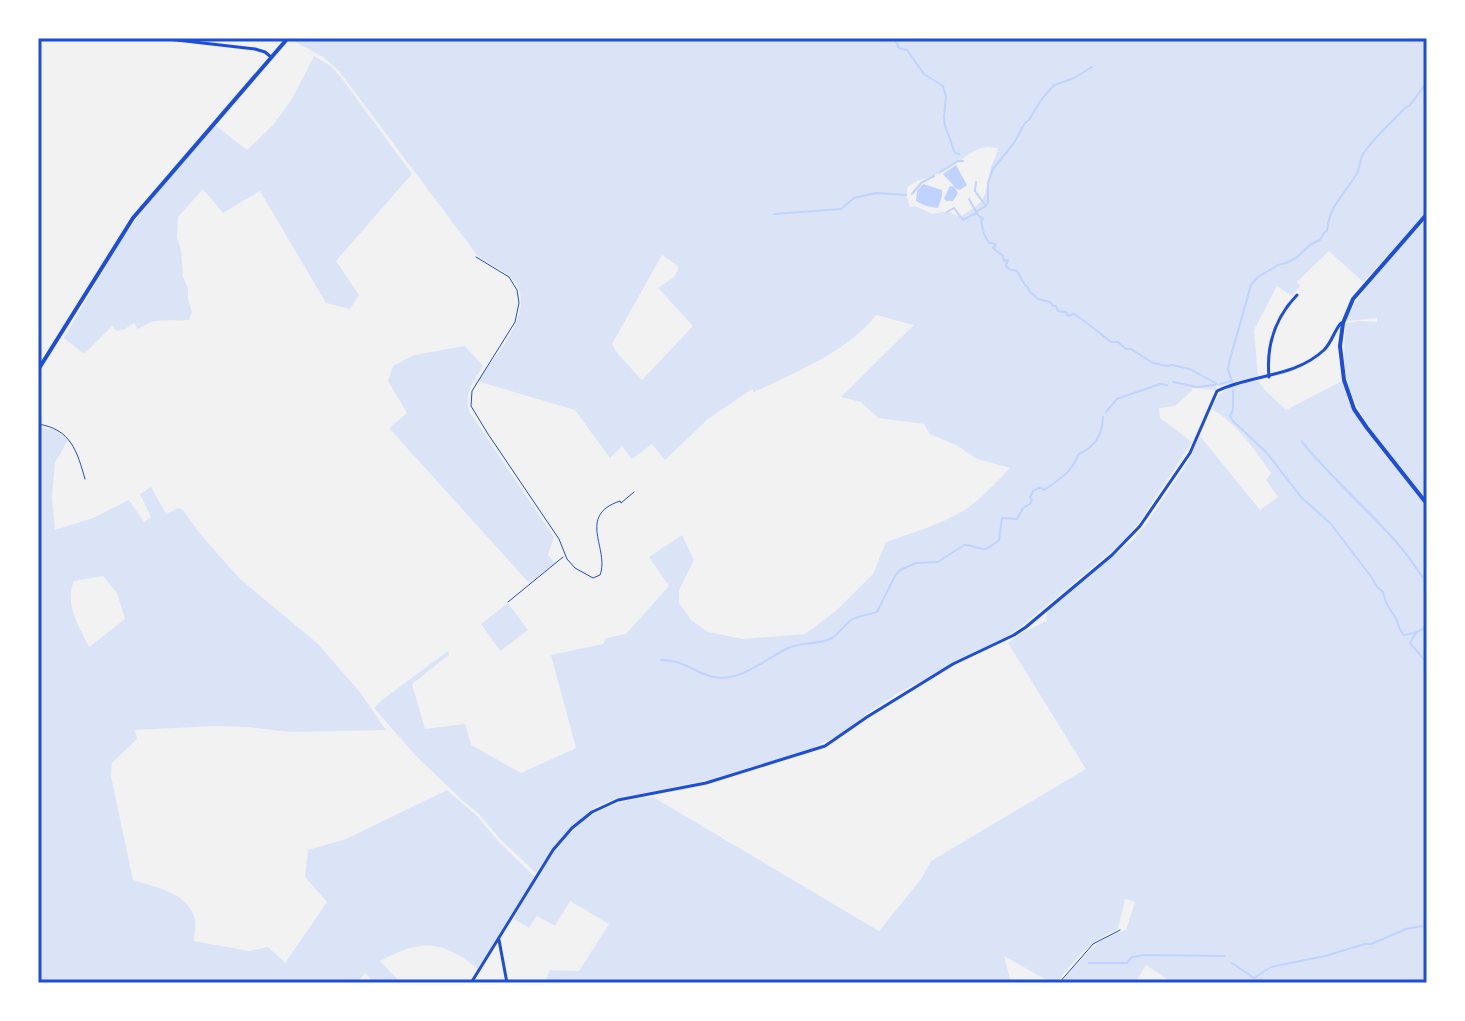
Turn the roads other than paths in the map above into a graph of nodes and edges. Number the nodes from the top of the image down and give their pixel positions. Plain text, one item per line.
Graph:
1 (46, 38) edge
2 (159, 38) edge
3 (288, 38) edge
4 (38, 39) edge
5 (271, 57) junction
6 (1427, 214) edge
7 (476, 257) dead end
8 (1297, 295) dead end
9 (1343, 323) junction
10 (38, 370) edge
11 (1269, 377) junction
12 (38, 424) edge
13 (85, 479) dead end
14 (634, 492) dead end
15 (1427, 504) edge
16 (565, 556) junction
17 (508, 602) dead end
18 (1120, 930) dead end
19 (499, 940) junction
20 (471, 983) edge
21 (507, 983) edge
22 (1059, 983) edge

1 - 4 street
2 - 5 street
3 - 5 main road
5 - 10 main road
6 - 9 main road
7 - 16 lane
8 - 11 street
9 - 11 street
9 - 15 main road
11 - 19 street
12 - 13 lane
14 - 16 lane
16 - 17 lane
18 - 22 lane
19 - 20 street
19 - 21 street

